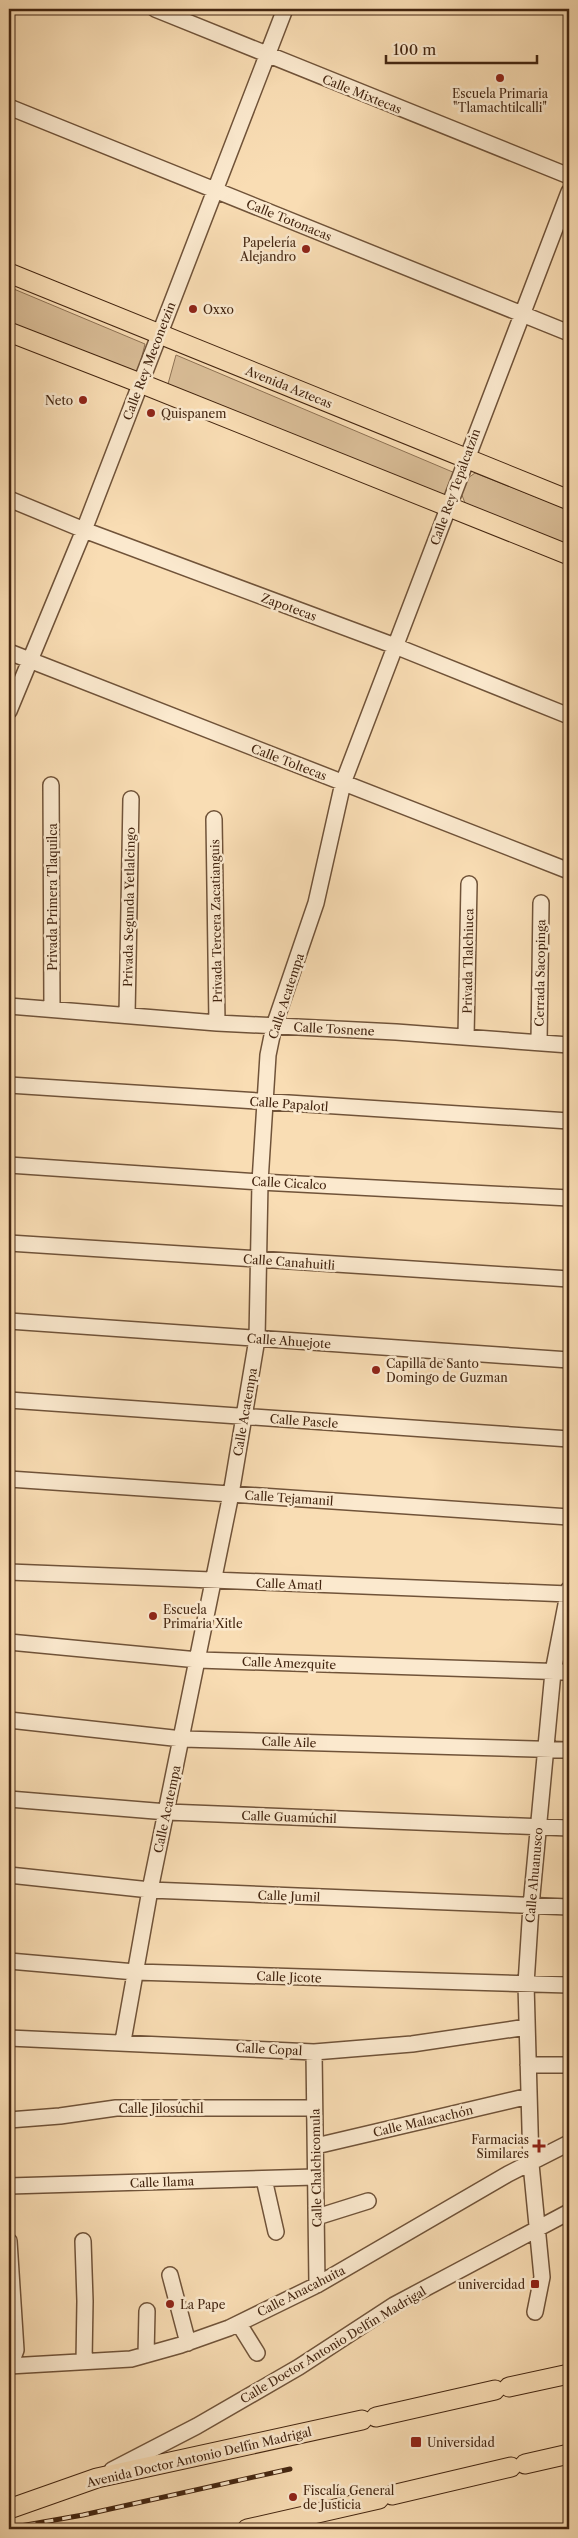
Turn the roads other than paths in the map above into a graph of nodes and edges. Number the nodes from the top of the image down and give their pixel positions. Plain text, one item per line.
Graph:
1 (155, 9) edge
2 (285, 9) edge
3 (267, 55) junction
4 (9, 107) edge
5 (569, 176) edge
6 (215, 190) junction
7 (569, 192) edge
8 (9, 273) edge
9 (523, 314) junction
10 (9, 332) edge
11 (569, 333) edge
12 (159, 334) junction
13 (140, 382) junction
14 (465, 458) junction
15 (9, 499) edge
16 (569, 500) edge
17 (448, 506) junction
18 (84, 530) junction
19 (569, 555) edge
20 (395, 646) junction
21 (9, 652) edge
22 (31, 660) junction
23 (9, 711) edge
24 (569, 716) edge
25 (343, 783) junction
26 (51, 785) dead end
27 (131, 799) dead end
28 (214, 819) dead end
29 (569, 872) edge
30 (469, 884) dead end
31 (541, 903) dead end
32 (9, 1006) edge
33 (52, 1009) junction
34 (128, 1015) junction
35 (217, 1023) junction
36 (274, 1026) junction
37 (466, 1037) junction
38 (539, 1042) junction
39 (569, 1045) edge
40 (9, 1085) edge
41 (264, 1102) junction
42 (569, 1121) edge
43 (9, 1165) edge
44 (260, 1182) junction
45 (569, 1198) edge
46 (9, 1243) edge
47 (260, 1261) junction
48 (569, 1279) edge
49 (9, 1321) edge
50 (257, 1339) junction
51 (569, 1360) edge
52 (9, 1400) edge
53 (244, 1417) junction
54 (569, 1439) edge
55 (9, 1479) edge
56 (231, 1494) junction
57 (569, 1516) edge
58 (9, 1572) edge
59 (214, 1581) junction
60 (569, 1592) edge
61 (9, 1642) edge
62 (198, 1660) junction
63 (553, 1672) junction
64 (569, 1672) edge
65 (9, 1720) edge
66 (182, 1739) junction
67 (545, 1749) junction
68 (569, 1750) edge
69 (9, 1799) edge
70 (167, 1812) junction
71 (539, 1827) junction
72 (569, 1828) edge
73 (9, 1875) edge
74 (150, 1890) junction
75 (531, 1906) junction
76 (569, 1907) edge
77 (9, 1960) edge
78 (135, 1972) junction
79 (526, 1984) junction
80 (569, 1985) edge
81 (528, 2027) junction
82 (9, 2038) edge
83 (123, 2041) junction
84 (314, 2052) junction
85 (528, 2065) junction
86 (569, 2065) edge
87 (529, 2096) junction
88 (314, 2108) junction
89 (9, 2120) edge
90 (569, 2142) edge
91 (316, 2146) junction
92 (530, 2164) junction
93 (315, 2177) junction
94 (264, 2179) junction
95 (9, 2186) edge
96 (368, 2201) dead end
97 (569, 2212) edge
98 (317, 2217) junction
99 (538, 2229) junction
100 (276, 2232) dead end
101 (9, 2241) edge
102 (83, 2241) dead end
103 (170, 2275) dead end
104 (317, 2285) junction
105 (147, 2312) dead end
106 (535, 2312) dead end
107 (238, 2324) junction
108 (188, 2343) junction
109 (257, 2352) dead end
110 (146, 2355) junction
111 (84, 2362) junction
112 (9, 2367) edge
113 (569, 2374) edge
114 (569, 2454) edge
115 (514, 2467) junction
116 (97, 2478) junction
117 (494, 2487) dead end
118 (9, 2510) edge
119 (247, 2529) edge

1 - 3 street, Calle Mixtecas
2 - 3 street, Calle Rey Meconetzin
3 - 5 street, Calle Mixtecas
3 - 6 street, Calle Rey Meconetzin
4 - 6 street, Calle Totonacas
6 - 9 street, Calle Totonacas
6 - 12 street, Calle Rey Meconetzin
7 - 9 street, Calle Rey Tepálcatzin
8 - 12 main road, Avenida Aztecas
9 - 11 street, Calle Totonacas
9 - 14 street, Calle Rey Tepálcatzin
10 - 13 main road
12 - 13 street, Calle Rey Meconetzin
12 - 14 main road, Avenida Aztecas
13 - 17 main road
13 - 18 street, Calle Rey Meconetzin
14 - 16 main road, Avenida Aztecas
14 - 17 street, Calle Rey Tepálcatzin
15 - 18 street, Zapotecas
17 - 19 main road
17 - 20 street, Calle Rey Tepálcatzin
18 - 20 street, Zapotecas
18 - 22 street, Calle Rey Meconetzin
20 - 24 street, Zapotecas
20 - 25 street, Calle Rey Tepálcatzin
21 - 22 street, Calle Toltecas
22 - 23 street, Calle Rey Meconetzin
22 - 25 street, Calle Toltecas
25 - 29 street, Calle Toltecas
25 - 36 street, Calle Acatempa
26 - 33 street, Privada Primera Tlaquilca
27 - 34 street, Privada Segunda Yetlalcingo
28 - 35 street, Privada Tercera Zacatianguis
30 - 37 street, Privada Tlalchiuca
31 - 38 street, Cerrada Sacopinga
32 - 33 street, Calle Tosnene
33 - 34 street, Calle Tosnene
34 - 35 street, Calle Tosnene
35 - 36 street, Calle Tosnene
36 - 37 street, Calle Tosnene
36 - 41 street, Calle Acatempa
37 - 38 street, Calle Tosnene
38 - 39 street, Calle Tosnene
40 - 41 street, Calle Papalotl
41 - 42 street, Calle Papalotl
41 - 44 street, Calle Acatempa
43 - 44 street, Calle Cicalco
44 - 45 street, Calle Cicalco
44 - 47 street, Calle Acatempa
46 - 47 street, Calle Canahuitli
47 - 48 street, Calle Canahuitli
47 - 50 street, Calle Acatempa
49 - 50 street, Calle Ahuejote
50 - 51 street, Calle Ahuejote
50 - 53 street, Calle Acatempa
52 - 53 street, Calle Pascle
53 - 54 street, Calle Pascle
53 - 56 street, Calle Acatempa
55 - 56 street, Calle Tejamanil
56 - 57 street, Calle Tejamanil
56 - 59 street, Calle Acatempa
58 - 59 street, Calle Amatl
59 - 60 street, Calle Amatl
59 - 62 street, Calle Acatempa
60 - 63 street, Calle Ahuanusco
61 - 62 street, Calle Amezquite
62 - 63 street, Calle Amezquite
62 - 66 street, Calle Acatempa
63 - 64 street, Calle Amezquite
63 - 67 street, Calle Ahuanusco
65 - 66 street, Calle Aile
66 - 67 street, Calle Aile
66 - 70 street, Calle Acatempa
67 - 68 street, Calle Aile
67 - 71 street, Calle Ahuanusco
69 - 70 street, Calle Guamúchil
70 - 71 street, Calle Guamúchil
70 - 74 street, Calle Acatempa
71 - 72 street, Calle Guamúchil
71 - 75 street, Calle Ahuanusco
73 - 74 street, Calle Jumil
74 - 75 street, Calle Jumil
74 - 78 street, Calle Acatempa
75 - 76 street, Calle Jumil
75 - 79 street, Calle Ahuanusco
77 - 78 street, Calle Jicote
78 - 79 street, Calle Jicote
78 - 83 street, Calle Acatempa
79 - 80 street, Calle Jicote
79 - 81 street, Calle Ahuanusco
81 - 84 street, Calle Copal
81 - 85 street, Calle Ahuanusco
82 - 83 street, Calle Copal
83 - 84 street, Calle Copal
84 - 88 street, Calle Chalchicomula
85 - 86 street
85 - 87 street, Calle Ahuanusco
87 - 91 street, Calle Malacachón
87 - 92 street, Calle Ahuanusco
88 - 89 street, Calle Jilosúchil
88 - 91 street, Calle Chalchicomula
90 - 92 street, Calle Anacahuita
91 - 93 street, Calle Chalchicomula
92 - 99 street, Calle Ahuanusco
92 - 104 street, Calle Anacahuita
93 - 94 street, Calle Ilama
93 - 98 street, Calle Chalchicomula
94 - 95 street, Calle Ilama
94 - 100 street
96 - 98 street
97 - 99 street, Calle Doctor Antonio Delfín Madrigal
98 - 104 street, Calle Chalchicomula
99 - 106 street, Calle Ahuanusco
99 - 116 street, Calle Doctor Antonio Delfín Madrigal
101 - 112 street
102 - 111 street
103 - 108 street
104 - 107 street, Calle Anacahuita
105 - 110 street
107 - 108 street, Calle Anacahuita
107 - 109 street
108 - 110 street, Calle Anacahuita
110 - 111 street, Calle Anacahuita
111 - 112 street, Calle Anacahuita
113 - 116 main road, Avenida Doctor Antonio Delfín Madrigal
114 - 115 main road
115 - 117 main road
115 - 119 main road
116 - 118 main road, Avenida Doctor Antonio Delfín Madrigal

